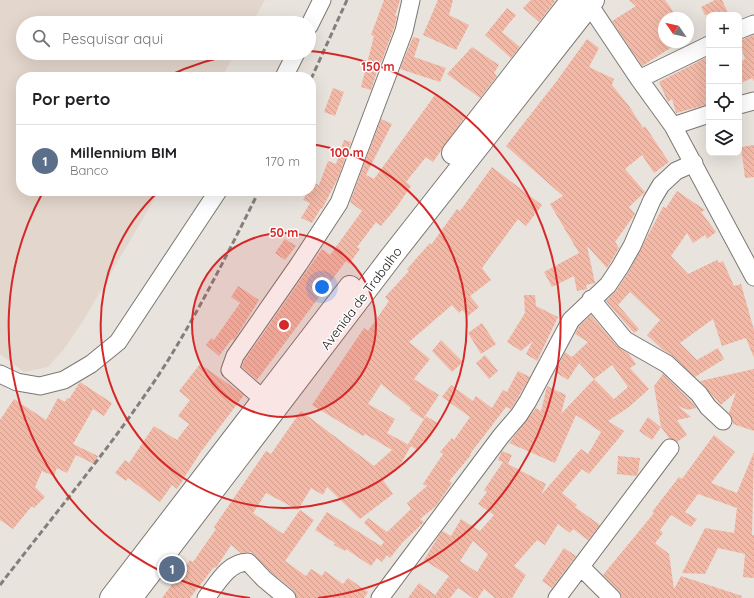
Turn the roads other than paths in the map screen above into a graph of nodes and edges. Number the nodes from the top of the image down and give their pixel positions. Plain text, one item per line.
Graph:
1 (322, 0) edge
2 (411, 0) edge
3 (585, 1) edge
4 (314, 16) edge
5 (754, 24) edge
6 (742, 29) edge
7 (706, 46) edge
8 (292, 60) edge
9 (286, 72) edge
10 (639, 79) junction
11 (754, 101) edge
12 (742, 104) edge
13 (706, 115) edge
14 (673, 126) junction
15 (694, 163) junction
16 (215, 196) edge
17 (400, 234) junction
18 (754, 276) edge
19 (591, 299) junction
20 (0, 374) edge
21 (263, 399) junction
22 (723, 421) dead end
23 (670, 448) dead end
24 (169, 536) junction
25 (581, 567) junction
26 (110, 598) edge
27 (131, 598) edge
28 (206, 598) edge
29 (287, 598) edge
30 (380, 598) edge
31 (557, 598) edge
32 (612, 598) edge

1 - 4 street
2 - 21 street
3 - 10 street
3 - 17 highway, Avenida de Trabalho
5 - 6 street
7 - 10 street
8 - 9 street
10 - 14 street
11 - 12 street
13 - 14 street
14 - 15 street
15 - 18 street
15 - 19 street
16 - 20 street
17 - 21 highway, Avenida de Trabalho
17 - 24 highway, Avenida de Trabalho
19 - 22 street
19 - 30 street
21 - 24 highway, Avenida de Trabalho
23 - 25 street
24 - 26 highway, Avenida de Trabalho
24 - 27 highway, Avenida de Trabalho
25 - 31 street
25 - 32 street
28 - 29 street

